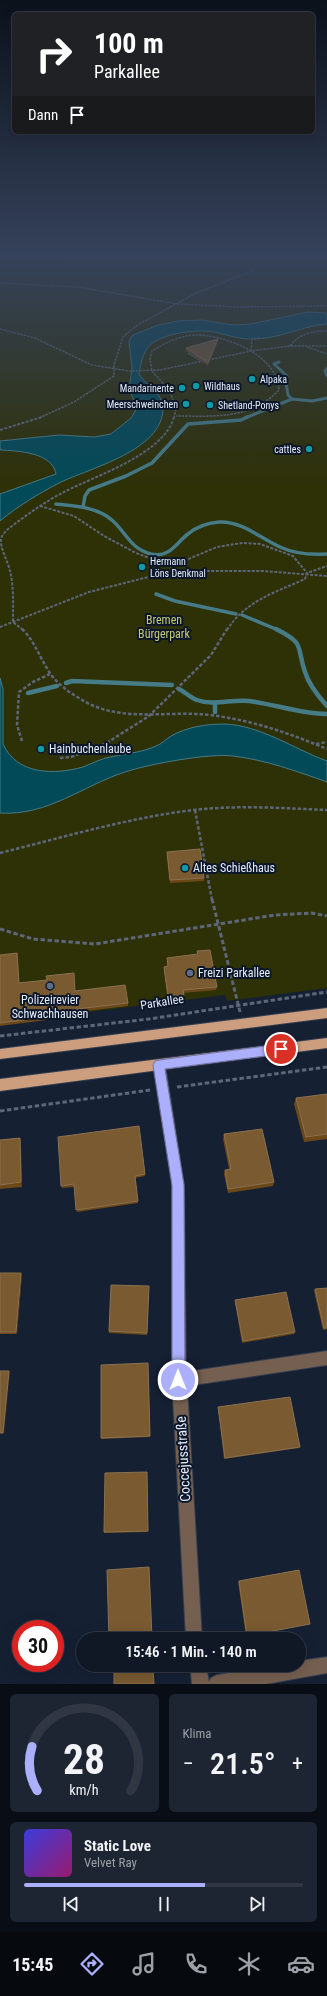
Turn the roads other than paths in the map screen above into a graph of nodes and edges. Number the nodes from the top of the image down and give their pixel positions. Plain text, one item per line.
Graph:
1 (327, 1013) edge
2 (327, 1043) edge
3 (0, 1054) edge
4 (159, 1065) junction
5 (0, 1085) edge
6 (327, 1358) edge
7 (178, 1380) junction
8 (194, 1632) edge
9 (327, 1665) edge
10 (199, 1672) edge
11 (201, 1684) edge
12 (217, 1684) edge

1 - 3 main road
2 - 4 main road
4 - 5 main road
4 - 7 street, Coccejusstraße
6 - 7 street
7 - 8 street, Coccejusstraße
9 - 12 street
10 - 11 street

